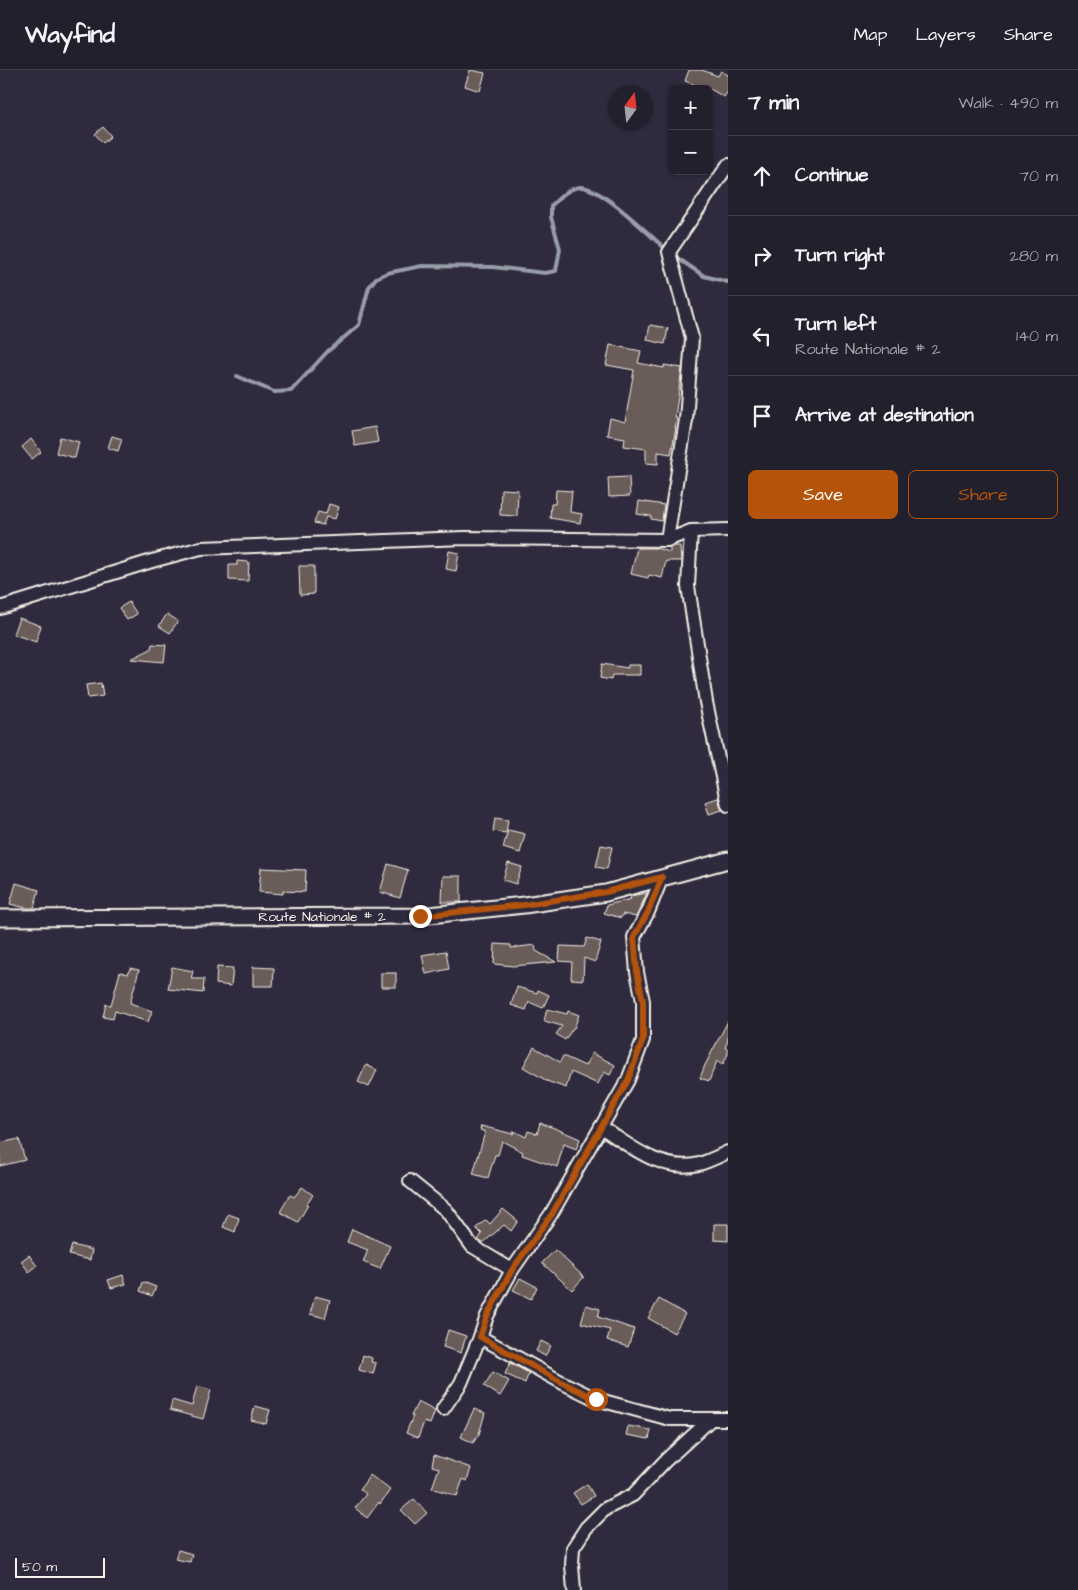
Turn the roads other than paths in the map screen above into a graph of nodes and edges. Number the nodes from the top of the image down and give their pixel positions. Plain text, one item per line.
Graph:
1 (728, 165) edge
2 (728, 530) edge
3 (691, 532) junction
4 (667, 540) junction
5 (0, 608) edge
6 (728, 805) edge
7 (728, 860) edge
8 (662, 877) junction
9 (0, 918) edge
10 (601, 1127) junction
11 (728, 1152) edge
12 (410, 1182) dead end
13 (512, 1270) junction
14 (480, 1337) junction
15 (443, 1409) dead end
16 (711, 1419) junction
17 (728, 1419) edge
18 (574, 1590) edge

1 - 4 street
2 - 3 street
3 - 4 street
3 - 6 street
4 - 5 street
7 - 8 main road, Route Nationale # 2
8 - 9 main road, Route Nationale # 2
8 - 10 street
10 - 11 street
10 - 13 street
12 - 13 street
13 - 14 street
14 - 15 street
14 - 16 street
16 - 17 street
16 - 18 street

